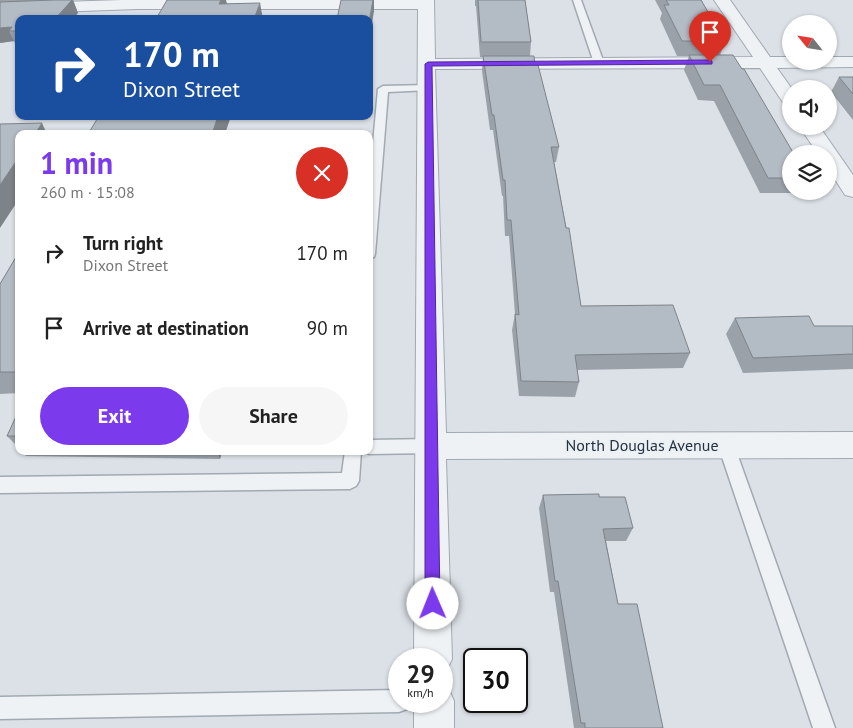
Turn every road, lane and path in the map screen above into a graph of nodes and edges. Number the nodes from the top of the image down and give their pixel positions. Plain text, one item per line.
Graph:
1 (577, 0) edge
2 (722, 0) edge
3 (138, 2) edge
4 (426, 2) edge
5 (0, 9) edge
6 (765, 62) junction
7 (853, 62) edge
8 (599, 63) junction
9 (428, 76) junction
10 (782, 87) edge
11 (837, 167) edge
12 (853, 190) edge
13 (373, 203) edge
14 (726, 445) junction
15 (853, 445) edge
16 (432, 446) junction
17 (373, 447) edge
18 (352, 455) edge
19 (0, 485) edge
20 (434, 648) edge
21 (388, 701) edge
22 (0, 708) edge
23 (434, 713) edge
24 (434, 728) edge
25 (824, 728) edge

1 - 8 lane
2 - 6 street
3 - 4 street
3 - 5 street
4 - 9 street
6 - 7 street
6 - 8 street
6 - 10 street
8 - 9 street
9 - 13 lane
9 - 16 street
11 - 12 street
14 - 15 street, North Douglas Avenue
14 - 16 street, North Douglas Avenue
14 - 25 lane
16 - 17 lane
16 - 20 street
18 - 19 lane
21 - 22 lane
23 - 24 street

